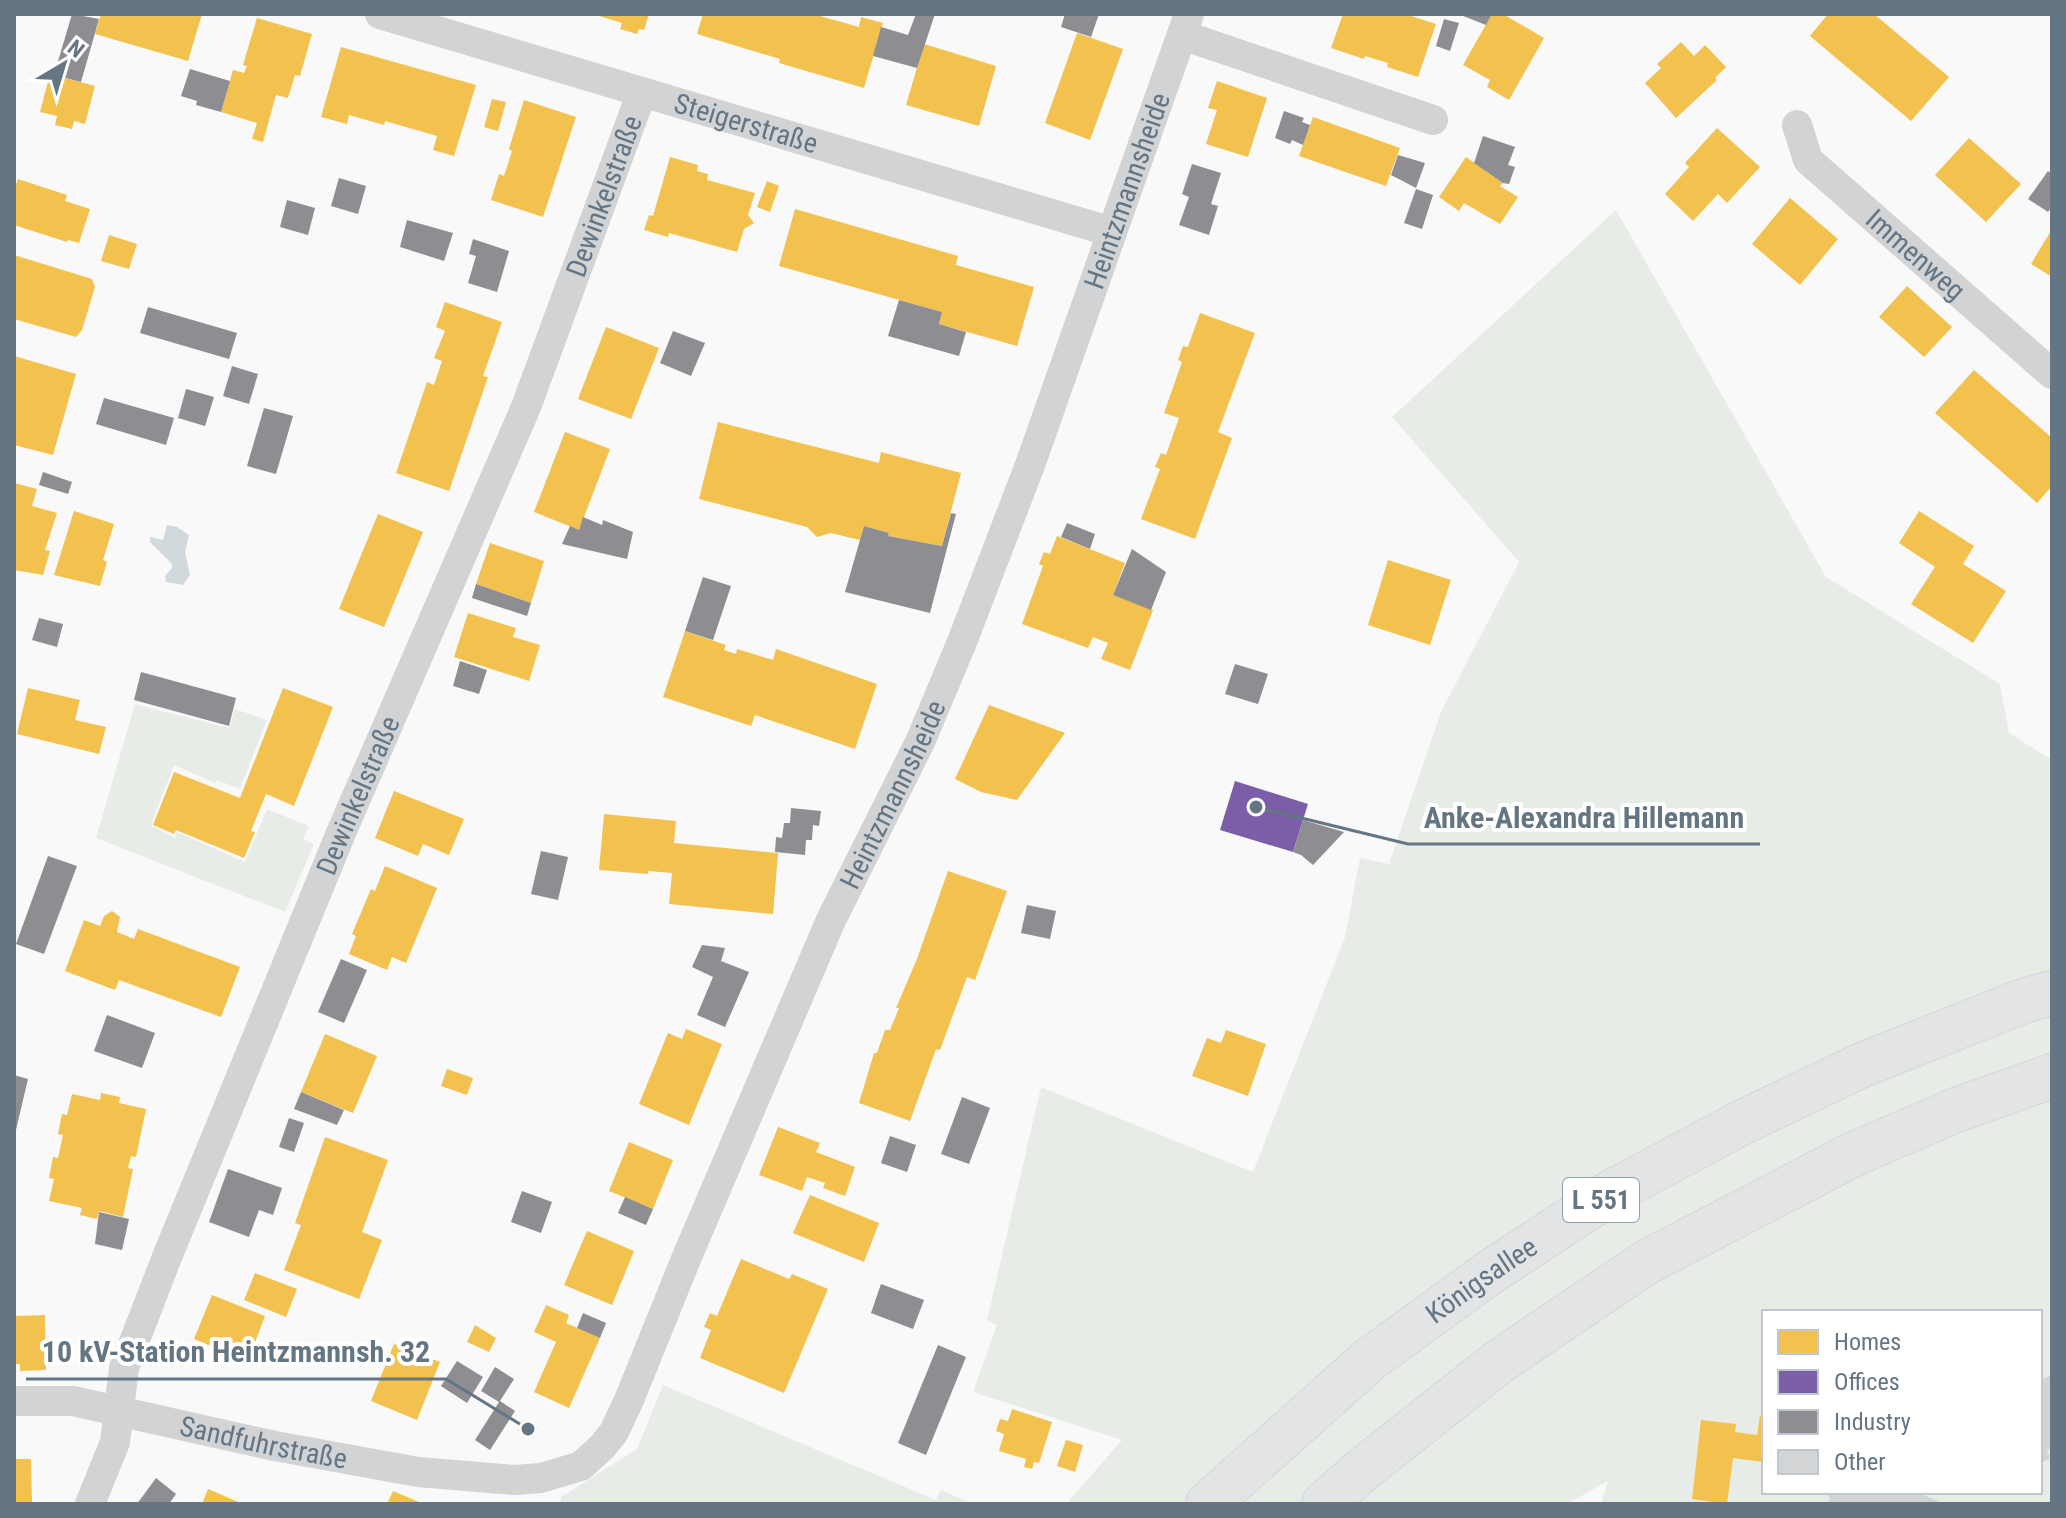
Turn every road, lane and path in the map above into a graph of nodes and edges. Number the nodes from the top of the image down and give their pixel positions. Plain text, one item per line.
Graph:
1 (380, 14) edge
2 (1185, 24) edge
3 (642, 92) junction
4 (1433, 120) dead end
5 (1797, 125) dead end
6 (1112, 232) junction
7 (2052, 374) edge
8 (2052, 993) edge
9 (2052, 1076) edge
10 (14, 1401) edge
11 (119, 1411) junction
12 (514, 1480) joint
13 (90, 1504) edge
14 (1208, 1504) edge
15 (1324, 1504) edge

1 - 3 street, Steigerstraße
2 - 4 street, Heintzmannsheide
2 - 6 street, Heintzmannsheide
3 - 6 street, Steigerstraße
3 - 11 street, Dewinkelstraße
5 - 7 street, Immenweg
6 - 12 street, Heintzmannsheide
8 - 14 main road, Königsallee / L 551
9 - 15 main road, L 551
10 - 11 street, Sandfuhrstraße
11 - 12 street, Sandfuhrstraße
11 - 13 street, Dewinkelstraße

